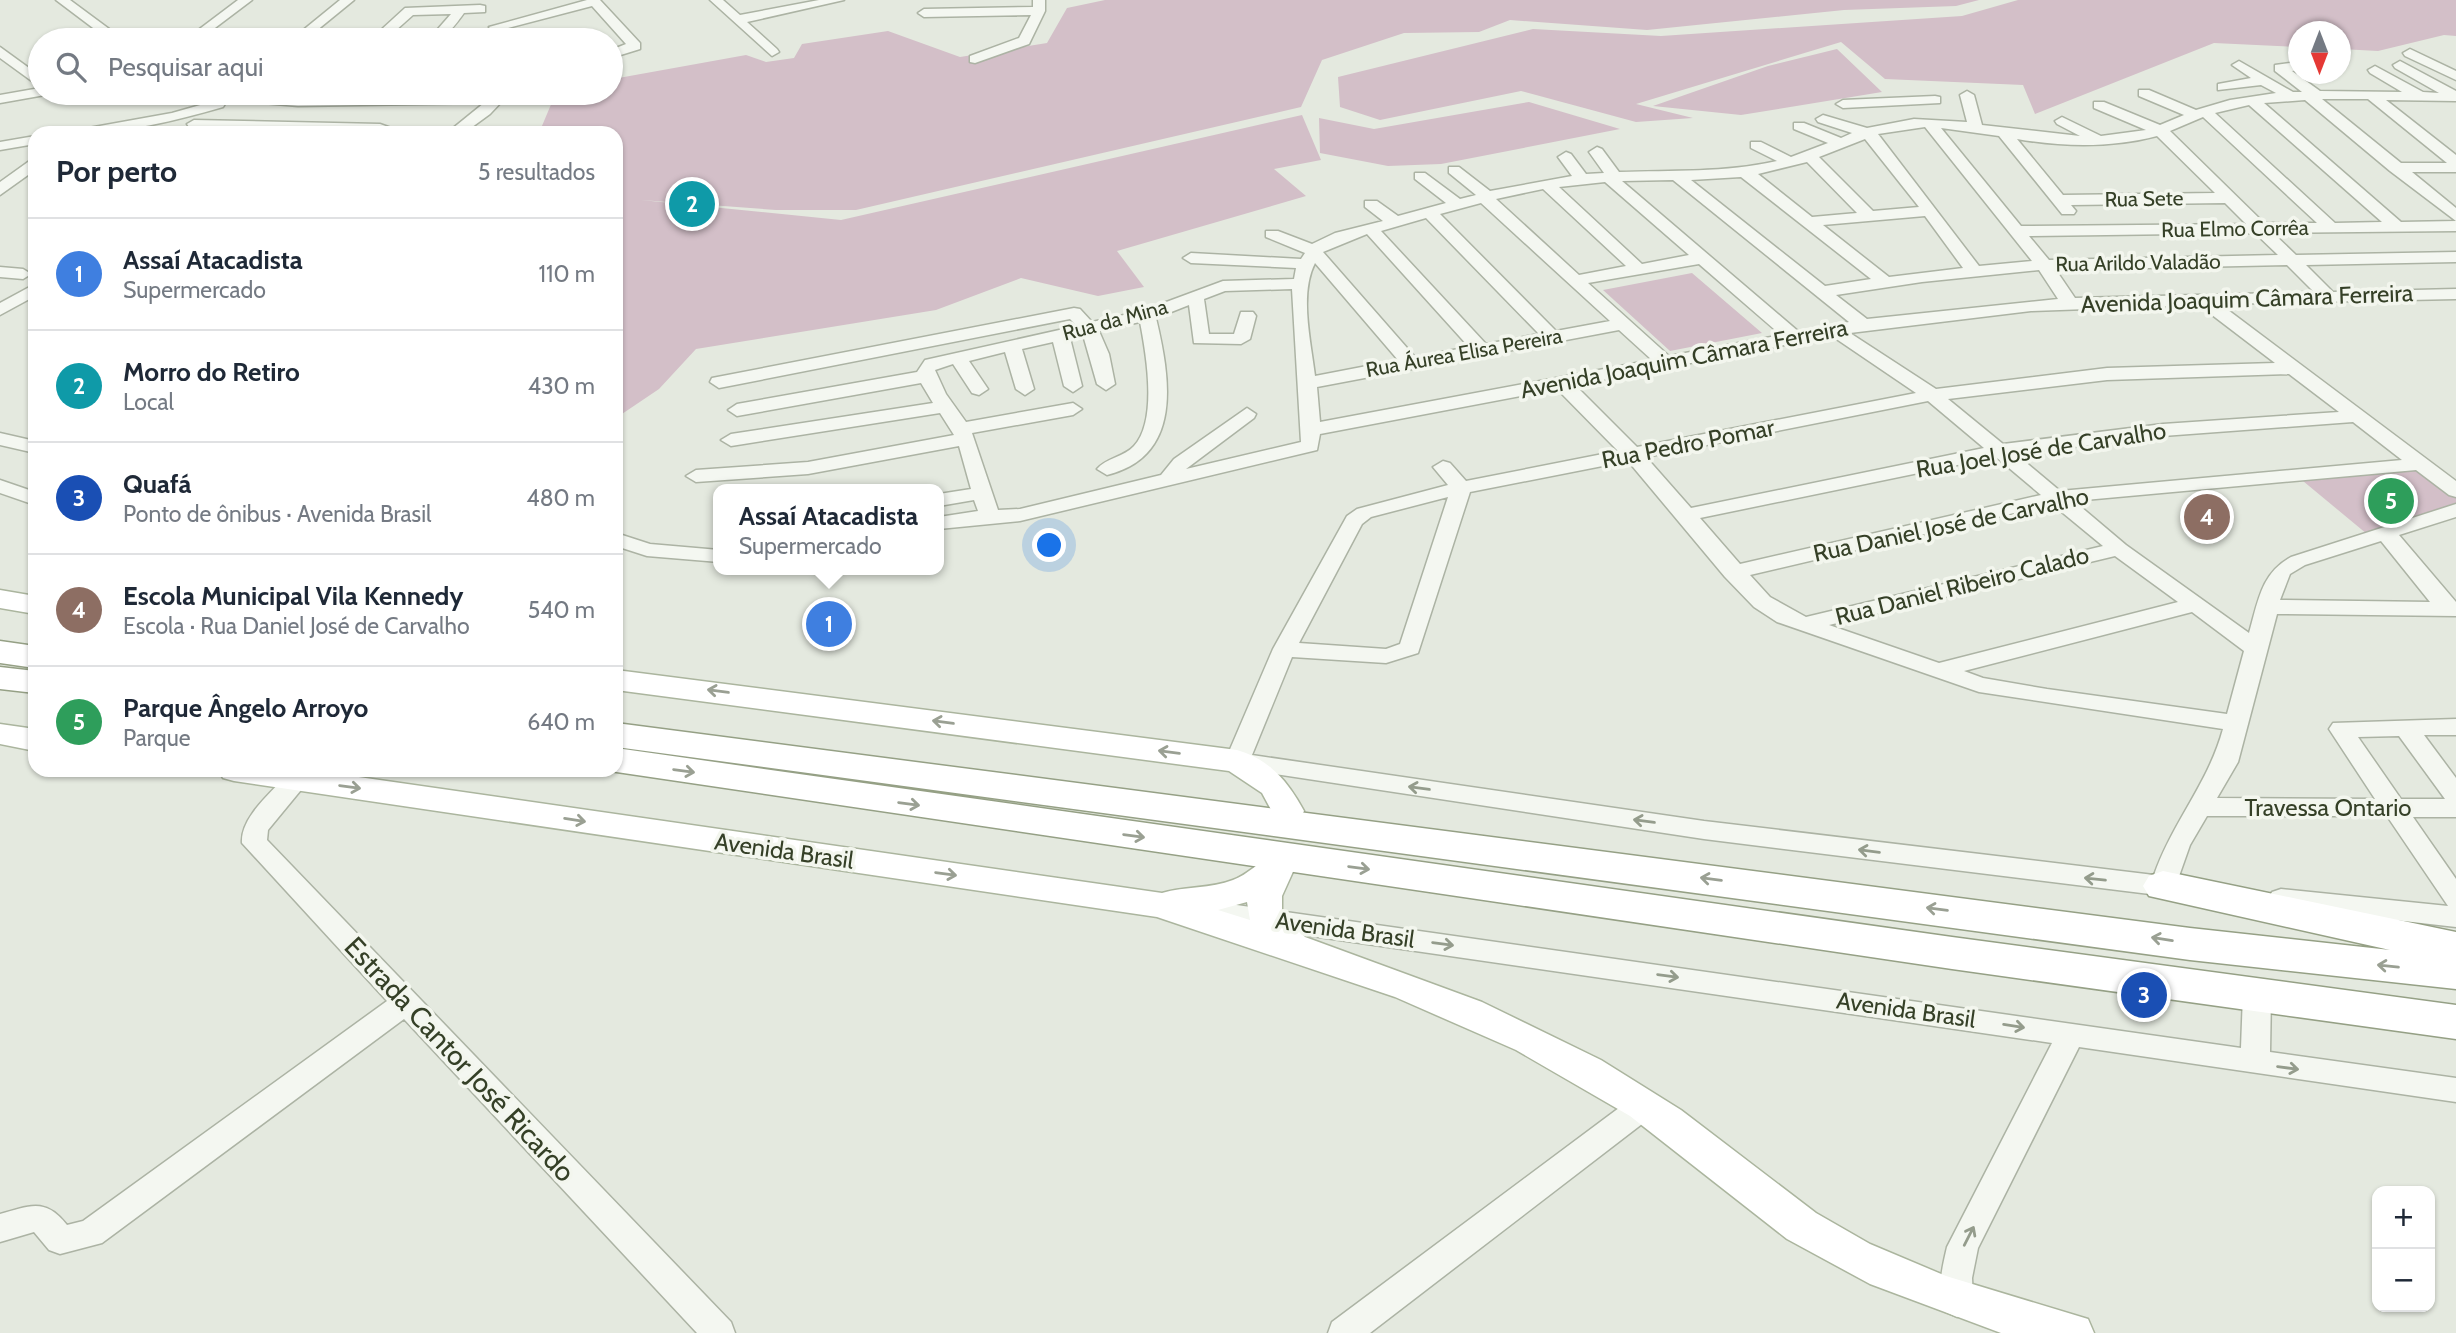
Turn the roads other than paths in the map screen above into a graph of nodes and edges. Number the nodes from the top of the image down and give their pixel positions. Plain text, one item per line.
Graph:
1 (62, 0) edge
2 (246, 0) edge
3 (348, 0) edge
4 (716, 0) edge
5 (838, 0) edge
6 (594, 1) edge
7 (443, 5) edge
8 (1039, 5) edge
9 (461, 9) junction
10 (480, 9) dead end
11 (925, 13) dead end
12 (737, 20) junction
13 (100, 28) edge
14 (208, 28) edge
15 (312, 28) edge
16 (391, 28) edge
17 (446, 28) edge
18 (497, 28) edge
19 (619, 28) edge
20 (623, 33) edge
21 (623, 50) edge
22 (0, 51) edge
23 (772, 52) dead end
24 (2441, 52) dead end
25 (2410, 53) dead end
26 (975, 59) dead end
27 (2456, 60) edge
28 (2239, 65) dead end
29 (2400, 65) dead end
30 (2288, 67) edge
31 (2375, 70) dead end
32 (28, 73) edge
33 (2288, 75) edge
34 (2456, 76) edge
35 (2264, 80) junction
36 (2299, 84) edge
37 (2223, 87) dead end
38 (2144, 93) dead end
39 (28, 94) edge
40 (1968, 95) dead end
41 (2312, 95) junction
42 (2371, 95) junction
43 (2290, 96) junction
44 (2426, 97) junction
45 (2456, 97) edge
46 (0, 99) edge
47 (2252, 100) junction
48 (200, 105) edge
49 (217, 105) edge
50 (488, 105) edge
51 (2099, 105) dead end
52 (2201, 113) junction
53 (2456, 114) edge
54 (1823, 119) dead end
55 (2062, 121) dead end
56 (141, 123) junction
57 (1929, 123) junction
58 (1947, 123) junction
59 (124, 126) edge
60 (156, 126) edge
61 (192, 126) edge
62 (463, 126) edge
63 (1799, 126) dead end
64 (1975, 126) junction
65 (1887, 128) junction
66 (2160, 130) junction
67 (2003, 131) junction
68 (1869, 134) junction
69 (2098, 140) junction
70 (28, 142) edge
71 (1844, 144) junction
72 (1756, 145) dead end
73 (0, 146) edge
74 (1597, 152) dead end
75 (1810, 156) junction
76 (1566, 158) dead end
77 (1790, 162) junction
78 (2456, 164) edge
79 (28, 168) edge
80 (2395, 168) junction
81 (1454, 170) dead end
82 (1644, 170) junction
83 (1745, 172) junction
84 (1704, 175) junction
85 (1420, 176) dead end
86 (1677, 176) junction
87 (1612, 177) junction
88 (1581, 179) junction
89 (1547, 184) junction
90 (0, 190) edge
91 (2432, 195) junction
92 (2456, 195) edge
93 (1486, 198) junction
94 (2228, 198) junction
95 (2060, 200) junction
96 (1371, 204) dead end
97 (1458, 205) junction
98 (1929, 211) junction
99 (1430, 213) junction
100 (1868, 216) junction
101 (2456, 216) edge
102 (1395, 222) junction
103 (1808, 222) junction
104 (2396, 226) junction
105 (2456, 226) edge
106 (2332, 228) junction
107 (1371, 229) junction
108 (2083, 230) junction
109 (2259, 230) junction
110 (2014, 231) junction
111 (1272, 233) dead end
112 (2456, 257) edge
113 (1191, 258) dead end
114 (1310, 258) junction
115 (1702, 258) junction
116 (2292, 260) junction
117 (2044, 265) junction
118 (1638, 269) junction
119 (1974, 271) junction
120 (0, 272) edge
121 (23, 274) dead end
122 (1577, 280) junction
123 (1884, 281) junction
124 (1300, 284) junction
125 (1821, 292) junction
126 (28, 293) edge
127 (2456, 294) edge
128 (1195, 296) junction
129 (2328, 296) junction
130 (2202, 299) junction
131 (2070, 304) junction
132 (0, 310) edge
133 (1147, 315) junction
134 (1247, 316) dead end
135 (1623, 324) junction
136 (1863, 325) junction
137 (1090, 329) junction
138 (1836, 330) junction
139 (1061, 336) junction
140 (1553, 338) junction
141 (1795, 338) junction
142 (1012, 344) junction
143 (1481, 350) junction
144 (956, 356) junction
145 (1409, 362) junction
146 (1666, 363) junction
147 (2294, 368) junction
148 (929, 370) junction
149 (719, 382) dead end
150 (1306, 383) junction
151 (1562, 383) junction
152 (1107, 384) dead end
153 (1073, 386) dead end
154 (979, 389) dead end
155 (1025, 389) dead end
156 (1932, 395) junction
157 (943, 407) junction
158 (737, 410) dead end
159 (1073, 410) dead end
160 (1247, 414) dead end
161 (2358, 416) junction
162 (1311, 430) junction
163 (963, 434) junction
164 (0, 439) edge
165 (731, 440) dead end
166 (28, 445) edge
167 (2002, 450) junction
168 (1634, 456) junction
169 (2422, 464) junction
170 (1443, 467) dead end
171 (1107, 469) dead end
172 (696, 476) dead end
173 (1167, 481) junction
174 (0, 486) edge
175 (1461, 488) junction
176 (2456, 491) edge
177 (980, 493) junction
178 (28, 496) edge
179 (2056, 497) junction
180 (944, 499) edge
181 (1686, 515) junction
182 (990, 516) junction
183 (2452, 517) edge
184 (944, 522) edge
185 (2386, 533) junction
186 (623, 541) edge
187 (2119, 548) junction
188 (713, 556) edge
189 (1733, 572) junction
190 (0, 599) edge
191 (28, 604) edge
192 (2194, 605) junction
193 (2270, 607) junction
194 (2451, 609) edge
195 (1804, 624) junction
196 (1284, 649) junction
197 (2256, 649) junction
198 (0, 652) edge
199 (28, 656) edge
200 (1937, 671) junction
201 (0, 678) edge
202 (28, 681) edge
203 (623, 681) edge
204 (2236, 723) junction
205 (2405, 727) junction
206 (2456, 727) edge
207 (0, 734) edge
208 (623, 736) edge
209 (28, 739) edge
210 (1237, 761) junction
211 (623, 762) edge
212 (284, 777) edge
213 (298, 779) junction
214 (2456, 796) edge
215 (2201, 807) junction
216 (2394, 808) junction
217 (2456, 808) edge
218 (1288, 811) dead end
219 (2163, 886) junction
220 (2456, 900) edge
221 (1157, 904) junction
222 (2456, 917) edge
223 (1264, 918) junction
224 (1293, 946) junction
225 (2456, 948) edge
226 (2456, 972) edge
227 (2257, 995) junction
228 (406, 1002) junction
229 (2456, 1022) edge
230 (2071, 1035) junction
231 (2255, 1063) junction
232 (2456, 1090) edge
233 (1645, 1105) junction
234 (0, 1228) edge
235 (1957, 1302) junction
236 (719, 1333) edge
237 (1344, 1333) edge
238 (2073, 1333) edge

1 - 13 street
2 - 14 street
3 - 15 street
4 - 12 street
5 - 12 street
6 - 18 street
6 - 19 street
7 - 9 street
7 - 16 street
8 - 11 street
8 - 26 street
9 - 10 street
9 - 17 street
12 - 23 street
20 - 21 street
22 - 32 street
24 - 27 street
25 - 34 street
28 - 35 street
29 - 45 street
30 - 33 street
31 - 44 street
35 - 37 street
35 - 43 street
36 - 41 street
38 - 52 street
39 - 46 street
40 - 64 street
41 - 42 street
41 - 43 street
41 - 80 street
42 - 44 street
42 - 78 street
43 - 47 street
44 - 45 street
44 - 53 street
47 - 52 street
47 - 104 street
48 - 56 street
49 - 61 street
50 - 62 street
51 - 66 street
52 - 66 street
52 - 106 street
54 - 68 street
55 - 69 street
56 - 59 street
56 - 60 street
57 - 58 street
57 - 65 street
57 - 110 street
58 - 64 street
58 - 65 street
63 - 71 street
64 - 67 street
65 - 68 street
66 - 69 street
66 - 94 street
67 - 69 street
67 - 95 street
68 - 71 street
68 - 98 street
70 - 73 street
71 - 75 street
72 - 77 street
74 - 87 street
75 - 77 street
75 - 100 street
76 - 88 street
77 - 83 street
78 - 80 street
79 - 90 street
80 - 91 street
81 - 93 street
82 - 84 street
82 - 86 street
82 - 87 street
83 - 84 street
83 - 103 street
84 - 86 street
85 - 97 street
86 - 125 street
87 - 88 street
87 - 115 street
88 - 89 street
89 - 93 street
89 - 118 street
91 - 92 street
91 - 101 street
93 - 97 street
93 - 122 street
94 - 95 street, Rua Sete
94 - 109 street
95 - 108 street
96 - 102 street
97 - 99 street
98 - 100 street
98 - 119 street
99 - 102 street
99 - 140 street
100 - 103 street
102 - 107 street
103 - 123 street
104 - 105 street, Rua Elmo Corrêa
104 - 106 street, Rua Elmo Corrêa
106 - 109 street, Rua Elmo Corrêa
107 - 114 street
107 - 143 street
108 - 109 street, Rua Elmo Corrêa
108 - 110 street, Rua Elmo Corrêa
109 - 116 street
110 - 117 street
111 - 114 street
112 - 116 street, Rua Arildo Valadão
113 - 114 street
114 - 124 street
114 - 145 street
115 - 118 street
115 - 141 street
116 - 117 street, Rua Arildo Valadão
116 - 129 street
117 - 119 street, Rua Arildo Valadão
117 - 131 street
118 - 122 street
119 - 123 street, Rua Arildo Valadão
120 - 121 street
122 - 135 street
123 - 125 street, Rua Arildo Valadão
124 - 128 street, Rua da Mina
124 - 150 street
125 - 136 street
126 - 132 street
127 - 129 street, Avenida Joaquim Câmara Ferreira
128 - 133 street, Rua da Mina
128 - 134 street
129 - 130 street, Avenida Joaquim Câmara Ferreira
130 - 131 street, Avenida Joaquim Câmara Ferreira
130 - 147 street
131 - 136 street, Avenida Joaquim Câmara Ferreira
133 - 137 street, Rua da Mina
133 - 171 street
135 - 140 street, Rua Áurea Elisa Pereira
135 - 146 street
136 - 138 street, Avenida Joaquim Câmara Ferreira
137 - 139 street, Rua da Mina
137 - 149 street
137 - 152 street
138 - 141 street, Avenida Joaquim Câmara Ferreira
138 - 156 street
139 - 142 street, Rua da Mina
139 - 153 street
140 - 143 street, Rua Áurea Elisa Pereira
141 - 146 street, Avenida Joaquim Câmara Ferreira
142 - 144 street, Rua da Mina
142 - 155 street
143 - 145 street, Rua Áurea Elisa Pereira
144 - 148 street, Rua da Mina
144 - 154 street
145 - 150 street, Rua Áurea Elisa Pereira
146 - 151 street, Avenida Joaquim Câmara Ferreira
147 - 156 street, Rua Pedro Pomar
147 - 161 street
148 - 157 street
148 - 158 street, Rua da Mina
150 - 162 street
151 - 162 street, Avenida Joaquim Câmara Ferreira
151 - 168 street
156 - 167 street
156 - 168 street, Rua Pedro Pomar
157 - 163 street
157 - 165 street
159 - 163 street
160 - 173 street
161 - 167 street, Rua Joel José de Carvalho
161 - 169 street
162 - 173 street
163 - 172 street
163 - 177 street
164 - 166 street
167 - 179 street
167 - 181 street, Rua Joel José de Carvalho
168 - 175 street, Rua Pedro Pomar
168 - 181 street
169 - 176 street
169 - 179 street, Rua Daniel José de Carvalho
170 - 175 street
173 - 182 street
174 - 178 street
175 - 196 street, Rua Pedro Pomar
175 - 196 street
177 - 180 street
177 - 182 street
179 - 187 street
179 - 189 street, Rua Daniel José de Carvalho
181 - 189 street
182 - 184 street
183 - 185 street
185 - 193 street
185 - 194 street
186 - 188 street
187 - 192 street
187 - 195 street, Rua Daniel Ribeiro Calado
189 - 195 street
190 - 191 main road
192 - 197 street
192 - 200 street
193 - 194 street
193 - 197 street
195 - 200 street
196 - 210 street, Rua Pedro Pomar
197 - 204 street
198 - 199 highway
200 - 204 street
201 - 202 highway
210 -> 203 main road
204 - 215 street
205 - 206 street
205 - 214 street
205 - 216 street
207 - 209 main road
226 -> 208 highway
210 - 218 main road
219 -> 210 street
211 -> 227 highway
212 - 213 main road, Avenida Brasil
213 -> 221 main road, Avenida Brasil
213 - 228 street, Estrada Cantor José Ricardo
215 - 216 street, Travessa Ontario
215 - 219 street
216 - 217 street, Travessa Ontario
216 - 220 street
219 - 222 street
219 - 225 highway
221 - 223 street, Avenida Brasil
221 - 223 main road
221 - 224 main road
223 - 224 main road
223 -> 230 street, Avenida Brasil
224 - 233 main road
227 - 229 highway
227 - 231 street
228 - 234 street
228 - 236 street, Estrada Cantor José Ricardo
230 - 231 street, Avenida Brasil
235 -> 230 street
231 -> 232 street, Avenida Brasil
233 - 235 main road
233 - 237 street
235 - 238 main road

